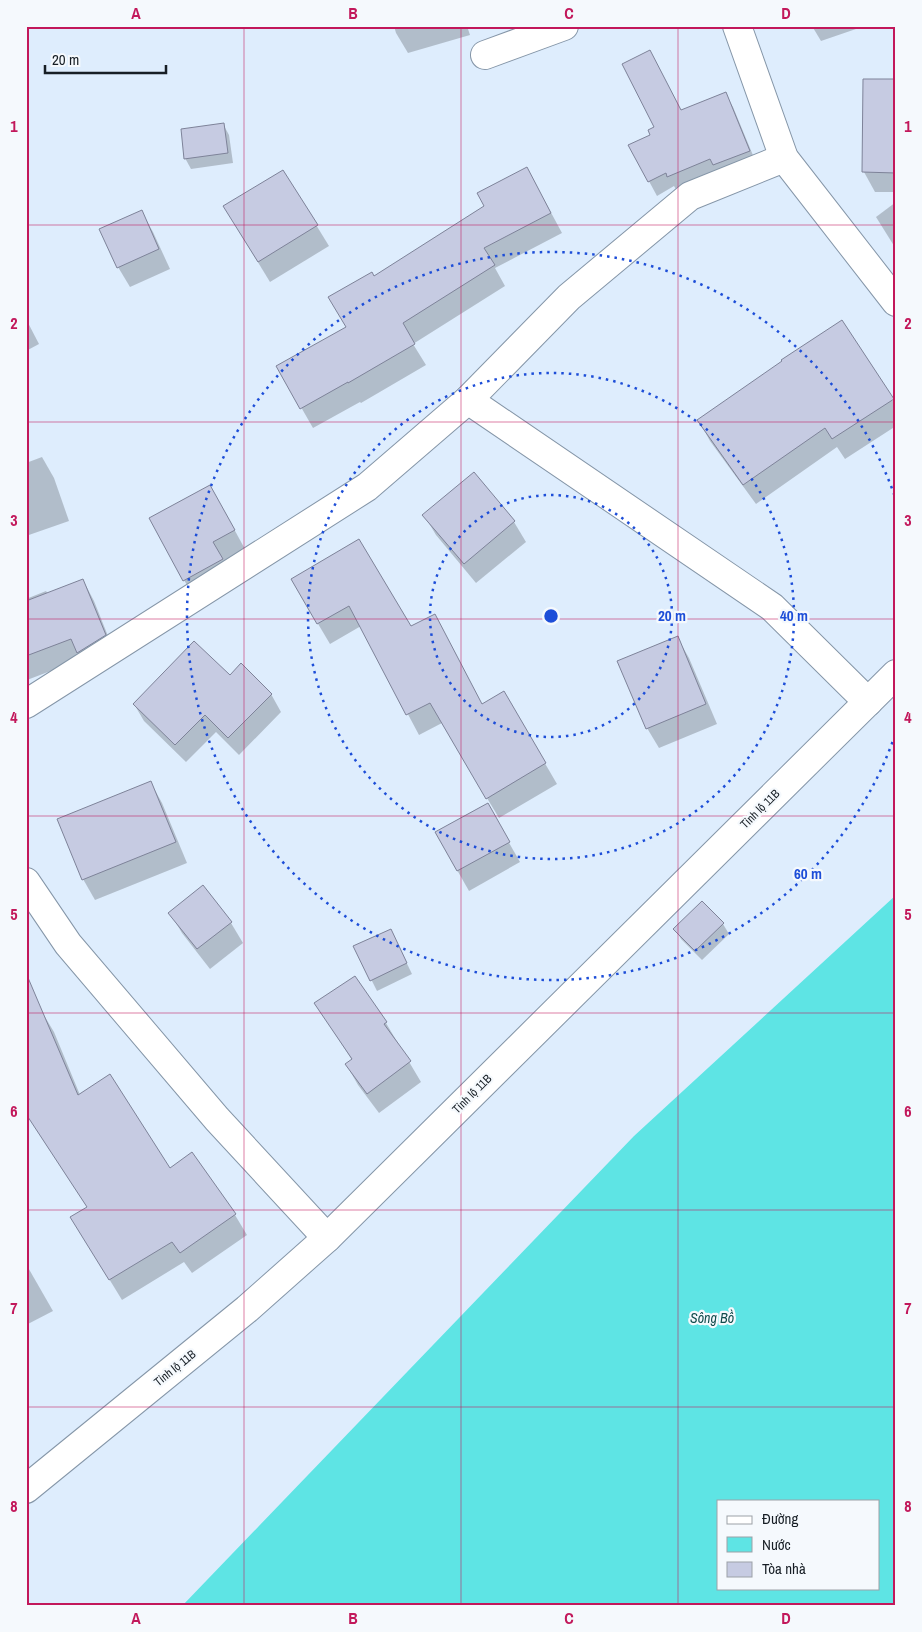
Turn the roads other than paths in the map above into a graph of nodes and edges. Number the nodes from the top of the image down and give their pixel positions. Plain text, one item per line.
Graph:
1 (564, 26) edge
2 (737, 26) edge
3 (485, 55) dead end
4 (784, 158) junction
5 (896, 302) edge
6 (468, 400) junction
7 (896, 674) edge
8 (868, 702) junction
9 (26, 704) edge
10 (26, 882) edge
11 (327, 1238) junction
12 (26, 1489) edge

1 - 3 street
2 - 4 street
4 - 5 street
4 - 6 street
6 - 8 street
6 - 9 street
7 - 8 street, Tỉnh lộ 11B
8 - 11 street, Tỉnh lộ 11B
10 - 11 street
11 - 12 street, Tỉnh lộ 11B

